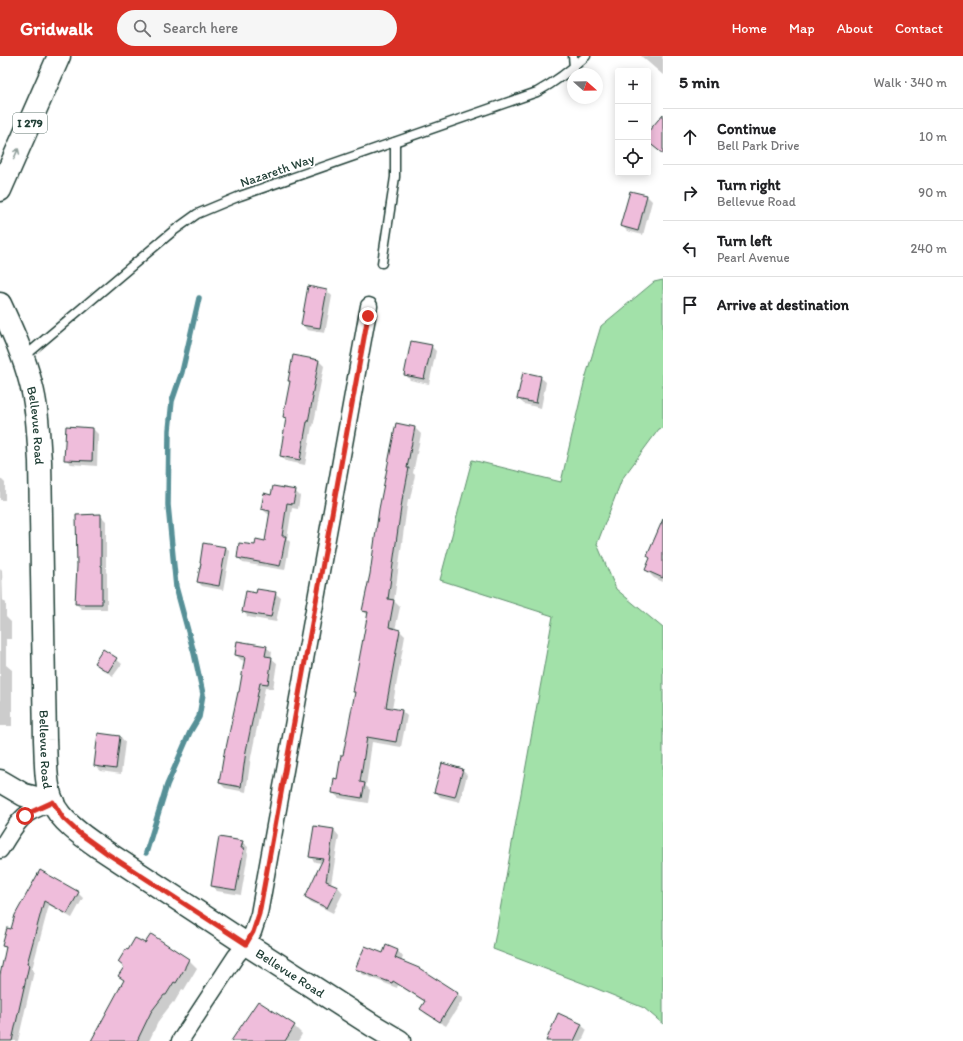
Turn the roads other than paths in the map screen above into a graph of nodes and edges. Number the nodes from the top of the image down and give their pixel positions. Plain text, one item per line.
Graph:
1 (59, 56) edge
2 (573, 56) edge
3 (586, 56) edge
4 (574, 67) junction
5 (395, 142) junction
6 (0, 190) edge
7 (382, 263) dead end
8 (0, 304) edge
9 (369, 306) dead end
10 (23, 358) junction
11 (0, 782) edge
12 (53, 802) junction
13 (0, 850) edge
14 (246, 944) junction
15 (180, 1041) edge
16 (399, 1041) edge

6 -> 1 main road, I 279
2 - 4 lane
3 - 4 lane, Nazareth Way
4 - 5 lane, Nazareth Way
5 - 7 lane
5 - 10 lane, Nazareth Way
8 - 10 main road, Bellevue Road
9 - 14 street
10 - 12 main road, Bellevue Road
11 - 12 main road
12 - 13 street
12 - 14 main road, Bellevue Road
14 - 15 street
14 - 16 main road, Bellevue Road

